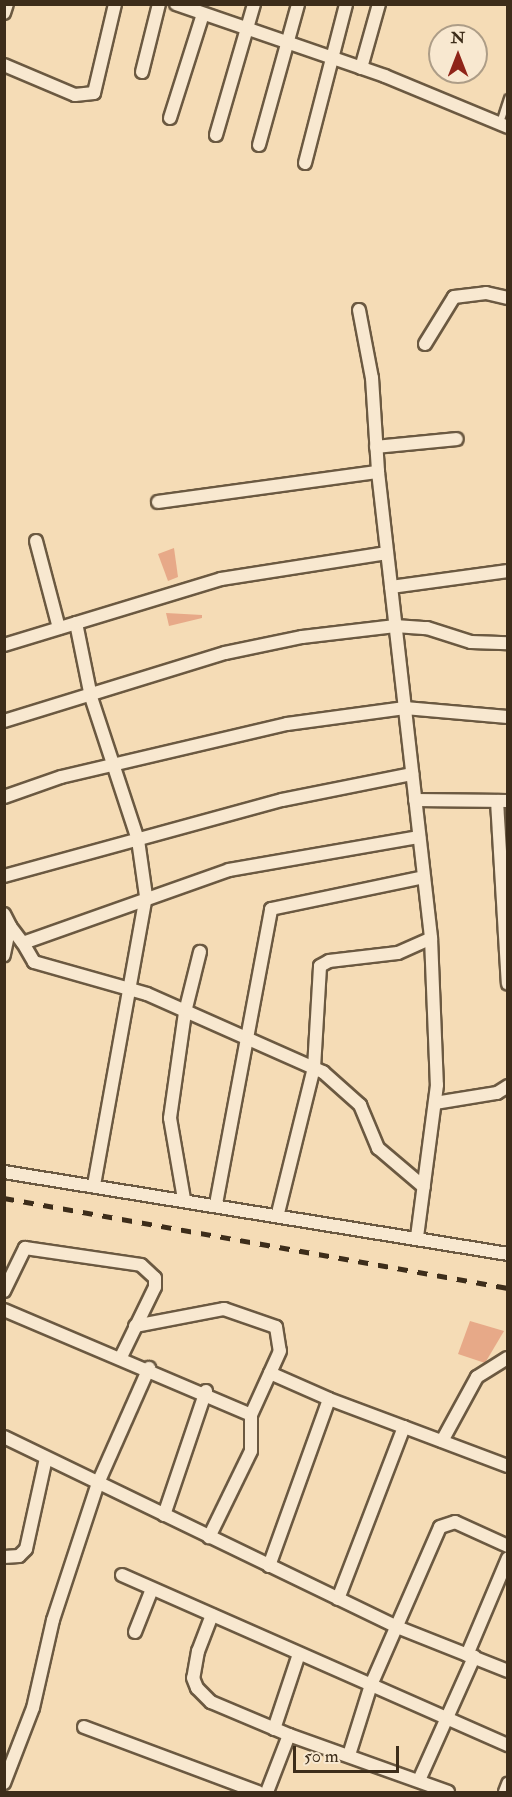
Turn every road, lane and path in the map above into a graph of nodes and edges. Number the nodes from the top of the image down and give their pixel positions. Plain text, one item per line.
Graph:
1 (7, 4) edge
2 (115, 4) edge
3 (159, 4) edge
4 (176, 4) edge
5 (254, 4) edge
6 (298, 4) edge
7 (346, 4) edge
8 (379, 4) edge
9 (4, 13) edge
10 (203, 14) junction
11 (247, 30) junction
12 (288, 44) junction
13 (332, 58) junction
14 (4, 65) edge
15 (361, 68) junction
16 (142, 72) dead end
17 (507, 98) edge
18 (170, 118) dead end
19 (503, 125) edge
20 (216, 135) dead end
21 (259, 145) dead end
22 (305, 163) dead end
23 (507, 298) edge
24 (359, 310) dead end
25 (425, 344) dead end
26 (457, 439) dead end
27 (376, 447) junction
28 (378, 472) junction
29 (158, 502) dead end
30 (36, 541) dead end
31 (387, 553) junction
32 (507, 570) edge
33 (391, 587) junction
34 (76, 623) junction
35 (395, 626) junction
36 (59, 628) junction
37 (507, 643) edge
38 (4, 645) edge
39 (91, 697) junction
40 (405, 708) junction
41 (507, 717) edge
42 (4, 722) edge
43 (110, 766) junction
44 (412, 774) junction
45 (4, 797) edge
46 (415, 800) junction
47 (502, 801) edge
48 (419, 837) junction
49 (138, 840) junction
50 (4, 876) edge
51 (423, 877) junction
52 (146, 896) junction
53 (4, 914) edge
54 (10, 926) junction
55 (430, 938) junction
56 (23, 943) junction
57 (200, 952) dead end
58 (4, 955) edge
59 (507, 962) edge
60 (507, 984) edge
61 (130, 987) junction
62 (185, 1012) junction
63 (245, 1034) junction
64 (314, 1068) junction
65 (507, 1086) edge
66 (435, 1103) junction
67 (4, 1172) edge
68 (94, 1186) junction
69 (424, 1187) junction
70 (184, 1199) junction
71 (216, 1204) junction
72 (278, 1213) junction
73 (417, 1237) junction
74 (507, 1254) edge
75 (4, 1291) edge
76 (4, 1310) edge
77 (135, 1326) junction
78 (121, 1357) junction
79 (507, 1358) edge
80 (149, 1368) junction
81 (270, 1373) junction
82 (206, 1391) junction
83 (328, 1399) junction
84 (251, 1415) junction
85 (404, 1427) junction
86 (4, 1437) edge
87 (442, 1441) junction
88 (46, 1458) junction
89 (507, 1466) edge
90 (98, 1483) junction
91 (164, 1515) junction
92 (209, 1537) junction
93 (507, 1546) edge
94 (4, 1557) edge
95 (507, 1558) edge
96 (268, 1566) junction
97 (122, 1575) dead end
98 (152, 1589) junction
99 (338, 1599) junction
100 (212, 1615) junction
101 (397, 1627) junction
102 (135, 1632) dead end
103 (299, 1654) junction
104 (470, 1656) junction
105 (507, 1671) edge
106 (371, 1685) junction
107 (450, 1720) junction
108 (84, 1727) dead end
109 (274, 1729) junction
110 (289, 1735) junction
111 (507, 1745) edge
112 (10, 1750) edge
113 (349, 1755) junction
114 (420, 1778) junction
115 (4, 1783) edge
116 (507, 1784) edge
117 (258, 1792) edge
118 (267, 1792) edge
119 (448, 1792) edge
120 (505, 1792) edge

1 - 9 street
2 - 14 street
3 - 16 street
4 - 10 street
5 - 11 street
6 - 12 street
7 - 13 street
8 - 15 street
10 - 11 street
10 - 18 street
11 - 12 street
11 - 20 street
12 - 13 street
12 - 21 street
13 - 15 street
13 - 22 street
15 - 19 street
17 - 19 lane
23 - 25 street
24 - 27 street
26 - 27 street
27 - 28 street
28 - 29 street
28 - 31 street
30 - 36 street
31 - 33 street
31 - 34 street
32 - 33 street
33 - 35 street
34 - 36 street
34 - 39 street
35 - 37 street
35 - 39 street
35 - 40 street
36 - 38 street
39 - 42 street
39 - 43 street
40 - 41 street
40 - 43 street
40 - 44 street
43 - 45 street
43 - 49 street
44 - 46 street
44 - 49 street
46 - 47 street
46 - 48 street
47 - 59 street
48 - 51 street
48 - 52 street
49 - 50 street
49 - 52 street
51 - 55 street
51 - 63 street
52 - 56 street
52 - 61 street
53 - 54 street
54 - 56 street
54 - 58 street
55 - 64 street
55 - 66 street
56 - 61 street
57 - 62 street
59 - 60 street
61 - 62 street
61 - 68 street
62 - 63 street
62 - 70 street
63 - 64 street
63 - 71 street
64 - 69 street
64 - 72 street
65 - 66 street
66 - 69 street
67 - 68 street
68 - 70 street
69 - 73 street
70 - 71 street
71 - 72 street
72 - 73 street
73 - 74 street
75 - 77 street
76 - 78 street
77 - 78 street
77 - 81 street
78 - 80 street
79 - 87 street
80 - 82 street
80 - 90 street
81 - 83 street
81 - 84 street
82 - 84 street
82 - 91 street
83 - 85 street
83 - 96 street
84 - 92 street
85 - 87 street
85 - 99 street
86 - 88 street
87 - 89 street
88 - 90 street
88 - 94 street
90 - 91 street
90 - 112 street
91 - 92 street
92 - 96 street
93 - 101 street
95 - 104 street
96 - 99 street
97 - 98 street
98 - 100 street
98 - 102 street
99 - 101 street
100 - 103 street
100 - 109 street
101 - 104 street
101 - 106 street
103 - 106 street
103 - 109 street
104 - 105 street
104 - 107 street
106 - 107 street
106 - 113 street
107 - 111 street
107 - 114 street
108 - 117 street
109 - 110 street
110 - 113 street
110 - 118 street
112 - 115 street
113 - 114 street
114 - 119 street
116 - 120 street

